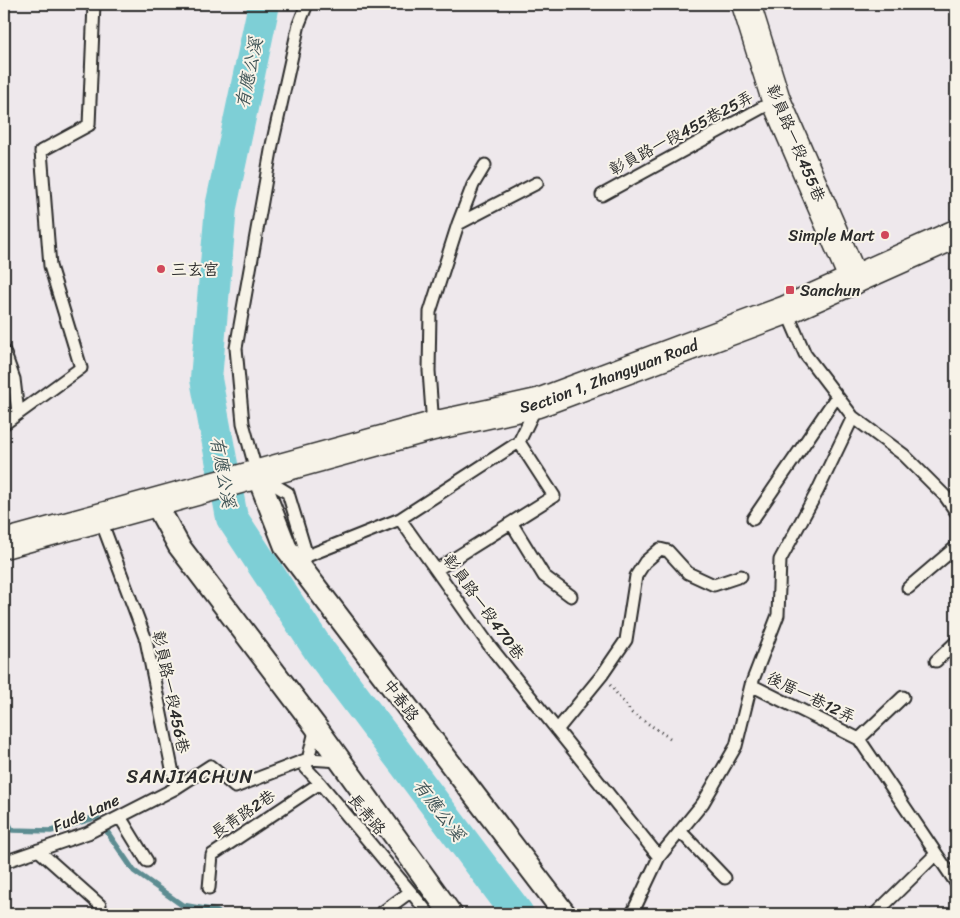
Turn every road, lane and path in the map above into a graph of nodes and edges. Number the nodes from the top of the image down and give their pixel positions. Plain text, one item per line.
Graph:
1 (94, 4) edge
2 (306, 4) edge
3 (746, 4) edge
4 (776, 100) junction
5 (485, 165) dead end
6 (538, 183) dead end
7 (602, 194) dead end
8 (458, 224) junction
9 (956, 234) edge
10 (854, 280) junction
11 (786, 310) junction
12 (4, 351) edge
13 (837, 396) junction
14 (538, 403) junction
15 (18, 413) junction
16 (853, 417) junction
17 (4, 424) edge
18 (433, 426) junction
19 (519, 442) junction
20 (252, 476) junction
21 (166, 500) junction
22 (956, 512) edge
23 (100, 518) junction
24 (400, 519) junction
25 (753, 519) dead end
26 (512, 524) junction
27 (4, 544) edge
28 (956, 546) edge
29 (436, 570) junction
30 (742, 576) dead end
31 (908, 588) dead end
32 (571, 596) dead end
33 (956, 642) edge
34 (936, 661) dead end
35 (602, 675) junction
36 (751, 685) junction
37 (903, 697) dead end
38 (316, 727) junction
39 (557, 730) junction
40 (670, 738) dead end
41 (859, 739) junction
42 (308, 759) junction
43 (340, 761) junction
44 (320, 782) junction
45 (176, 788) junction
46 (120, 817) junction
47 (680, 831) junction
48 (38, 850) junction
49 (936, 854) junction
50 (659, 857) junction
51 (147, 861) dead end
52 (4, 862) edge
53 (725, 878) dead end
54 (956, 883) edge
55 (210, 888) dead end
56 (410, 892) junction
57 (100, 905) dead end
58 (380, 914) edge
59 (429, 914) edge
60 (451, 914) edge
61 (564, 914) edge
62 (632, 914) edge
63 (875, 914) edge

1 - 15 lane
2 - 20 lane
3 - 4 main road, 彰員路一段455巷
4 - 7 lane, 彰員路一段455巷25弄
4 - 10 main road, 彰員路一段455巷
5 - 8 lane
6 - 8 lane
8 - 18 lane
9 - 10 main road, Section 1, Zhangyuan Road
10 - 11 main road, Section 1, Zhangyuan Road
11 - 13 lane
11 - 14 main road, Section 1, Zhangyuan Road
12 - 15 lane
13 - 16 lane
13 - 25 lane
14 - 18 main road, Section 1, Zhangyuan Road
14 - 19 lane
15 - 17 lane
16 - 22 lane
16 - 36 lane, 後厝一巷12弄
18 - 20 main road, Section 1, Zhangyuan Road
19 - 24 lane
19 - 26 lane
20 - 21 main road, Section 1, Zhangyuan Road
20 - 24 lane
20 - 61 street, 中春路
21 - 23 main road
21 - 38 street
23 - 27 main road
23 - 45 lane, 彰員路一段456巷
24 - 29 lane, 彰員路一段470巷
26 - 29 lane
26 - 32 lane
28 - 31 lane
29 - 39 lane, 彰員路一段470巷
30 - 35 lane
33 - 34 lane
35 - 39 lane
35 - 40 path
36 - 41 lane, 後厝一巷12弄
36 - 47 lane
37 - 41 lane
38 - 42 lane
38 - 43 street
39 - 50 lane, 彰員路一段470巷
41 - 49 lane, 後厝一巷12弄
42 - 43 lane, Fude Lane
42 - 44 lane, 長青路
42 - 45 lane, Fude Lane
43 - 60 street
44 - 55 lane, 長青路2巷
44 - 56 lane, 長青路
45 - 46 lane, Fude Lane
46 - 48 lane, Fude Lane
46 - 51 lane
47 - 50 lane
47 - 53 lane
48 - 52 lane, Fude Lane
48 - 57 lane
49 - 54 lane, 後厝一巷12弄
49 - 63 lane
50 - 62 lane
56 - 58 lane
56 - 59 lane, 長青路

